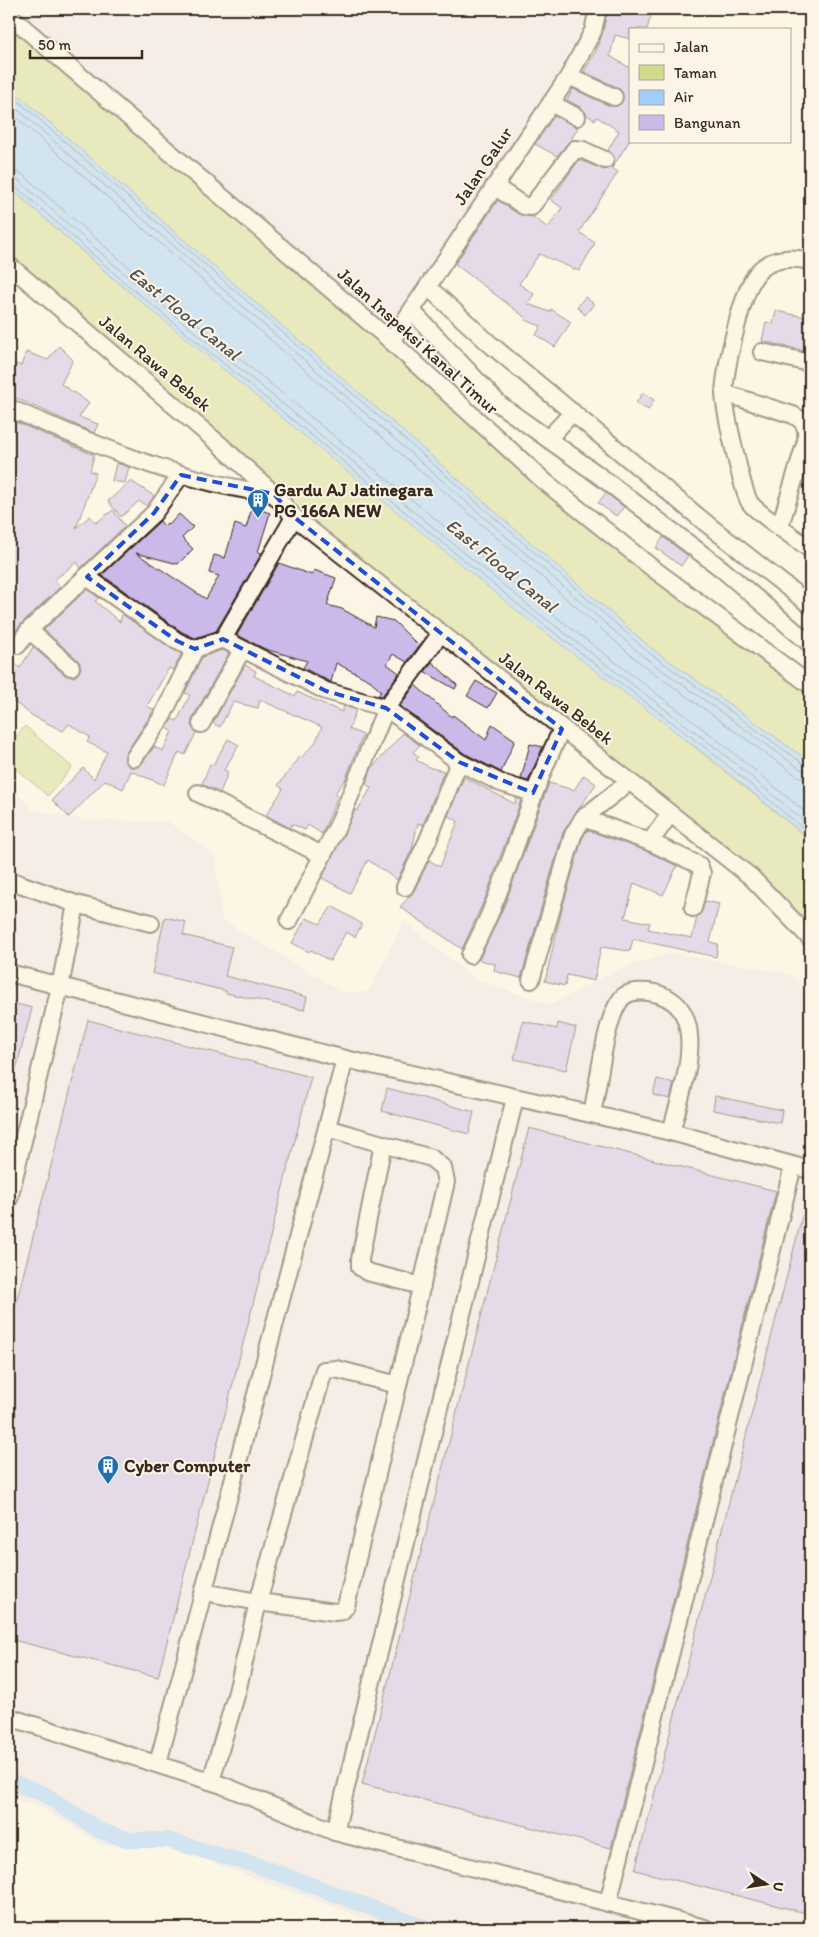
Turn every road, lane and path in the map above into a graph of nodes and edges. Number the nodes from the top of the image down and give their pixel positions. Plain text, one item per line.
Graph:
1 (598, 9) edge
2 (9, 15) edge
3 (569, 76) junction
4 (614, 97) dead end
5 (551, 103) junction
6 (577, 117) dead end
7 (606, 160) dead end
8 (494, 186) junction
9 (810, 261) edge
10 (9, 265) edge
11 (428, 287) junction
12 (412, 311) junction
13 (391, 341) junction
14 (762, 352) dead end
15 (810, 363) edge
16 (724, 393) junction
17 (9, 408) edge
18 (573, 412) junction
19 (548, 439) junction
20 (181, 475) junction
21 (274, 494) junction
22 (294, 517) junction
23 (780, 526) junction
24 (810, 550) edge
25 (87, 576) junction
26 (810, 605) edge
27 (29, 630) junction
28 (441, 633) junction
29 (223, 640) junction
30 (9, 644) edge
31 (810, 644) edge
32 (195, 649) junction
33 (242, 650) junction
34 (71, 667) dead end
35 (810, 685) edge
36 (386, 708) junction
37 (201, 724) dead end
38 (562, 729) junction
39 (134, 758) dead end
40 (459, 762) junction
41 (629, 782) junction
42 (198, 793) dead end
43 (533, 793) junction
44 (670, 814) junction
45 (583, 818) junction
46 (650, 842) junction
47 (322, 855) junction
48 (9, 880) edge
49 (405, 887) dead end
50 (76, 904) junction
51 (693, 908) dead end
52 (289, 921) dead end
53 (151, 923) dead end
54 (810, 938) edge
55 (470, 955) dead end
56 (9, 973) edge
57 (530, 980) dead end
58 (60, 987) junction
59 (345, 1059) junction
60 (515, 1098) junction
61 (592, 1113) junction
62 (327, 1128) junction
63 (671, 1132) junction
64 (383, 1144) junction
65 (793, 1166) junction
66 (810, 1170) edge
67 (9, 1199) edge
68 (422, 1286) junction
69 (398, 1385) junction
70 (204, 1592) junction
71 (258, 1602) junction
72 (9, 1717) edge
73 (158, 1763) junction
74 (211, 1781) junction
75 (335, 1832) junction
76 (608, 1904) junction
77 (705, 1928) edge

1 - 3 street, Jalan Galur
2 - 13 street, Jalan Inspeksi Kanal Timur
3 - 4 street
3 - 5 street, Jalan Galur
5 - 6 street
5 - 8 street, Jalan Galur
7 - 8 street
8 - 11 street, Jalan Galur
9 - 16 street
10 - 21 street, Jalan Rawa Bebek
11 - 12 street, Jalan Galur
11 - 18 street
12 - 13 street, Jalan Galur
12 - 19 street
13 - 35 street, Jalan Inspeksi Kanal Timur
14 - 15 street
16 - 23 street
16 - 23 street
17 - 20 street
18 - 19 street
18 - 26 street
19 - 31 street
20 - 21 street
20 - 25 street
21 - 22 street, Jalan Rawa Bebek
22 - 28 street, Jalan Rawa Bebek
22 - 29 street
23 - 24 street
25 - 27 street
25 - 32 street
27 - 30 street
27 - 34 street
28 - 36 street
28 - 38 street, Jalan Rawa Bebek
29 - 32 street
29 - 33 street
32 - 39 street
33 - 36 street
33 - 37 street
36 - 40 street
36 - 47 street
38 - 41 street, Jalan Rawa Bebek
38 - 43 street
40 - 43 street
40 - 49 street
41 - 44 street, Jalan Rawa Bebek
41 - 45 street
42 - 47 street
43 - 55 street
44 - 46 street
44 - 54 street, Jalan Rawa Bebek
45 - 46 street
45 - 57 street
46 - 51 street
47 - 52 street
48 - 50 street
50 - 53 street
50 - 58 street
56 - 58 street
58 - 59 street
58 - 67 street
59 - 60 street
59 - 62 street
60 - 61 street
60 - 75 street
61 - 63 street
61 - 63 street
62 - 64 street
62 - 70 street
63 - 65 street
64 - 68 street
64 - 68 street
65 - 66 street
65 - 76 street
68 - 69 street
69 - 71 street
69 - 71 street
70 - 71 street
70 - 73 street
71 - 74 street
72 - 73 street
73 - 74 street
74 - 75 street
75 - 76 street
76 - 77 street

